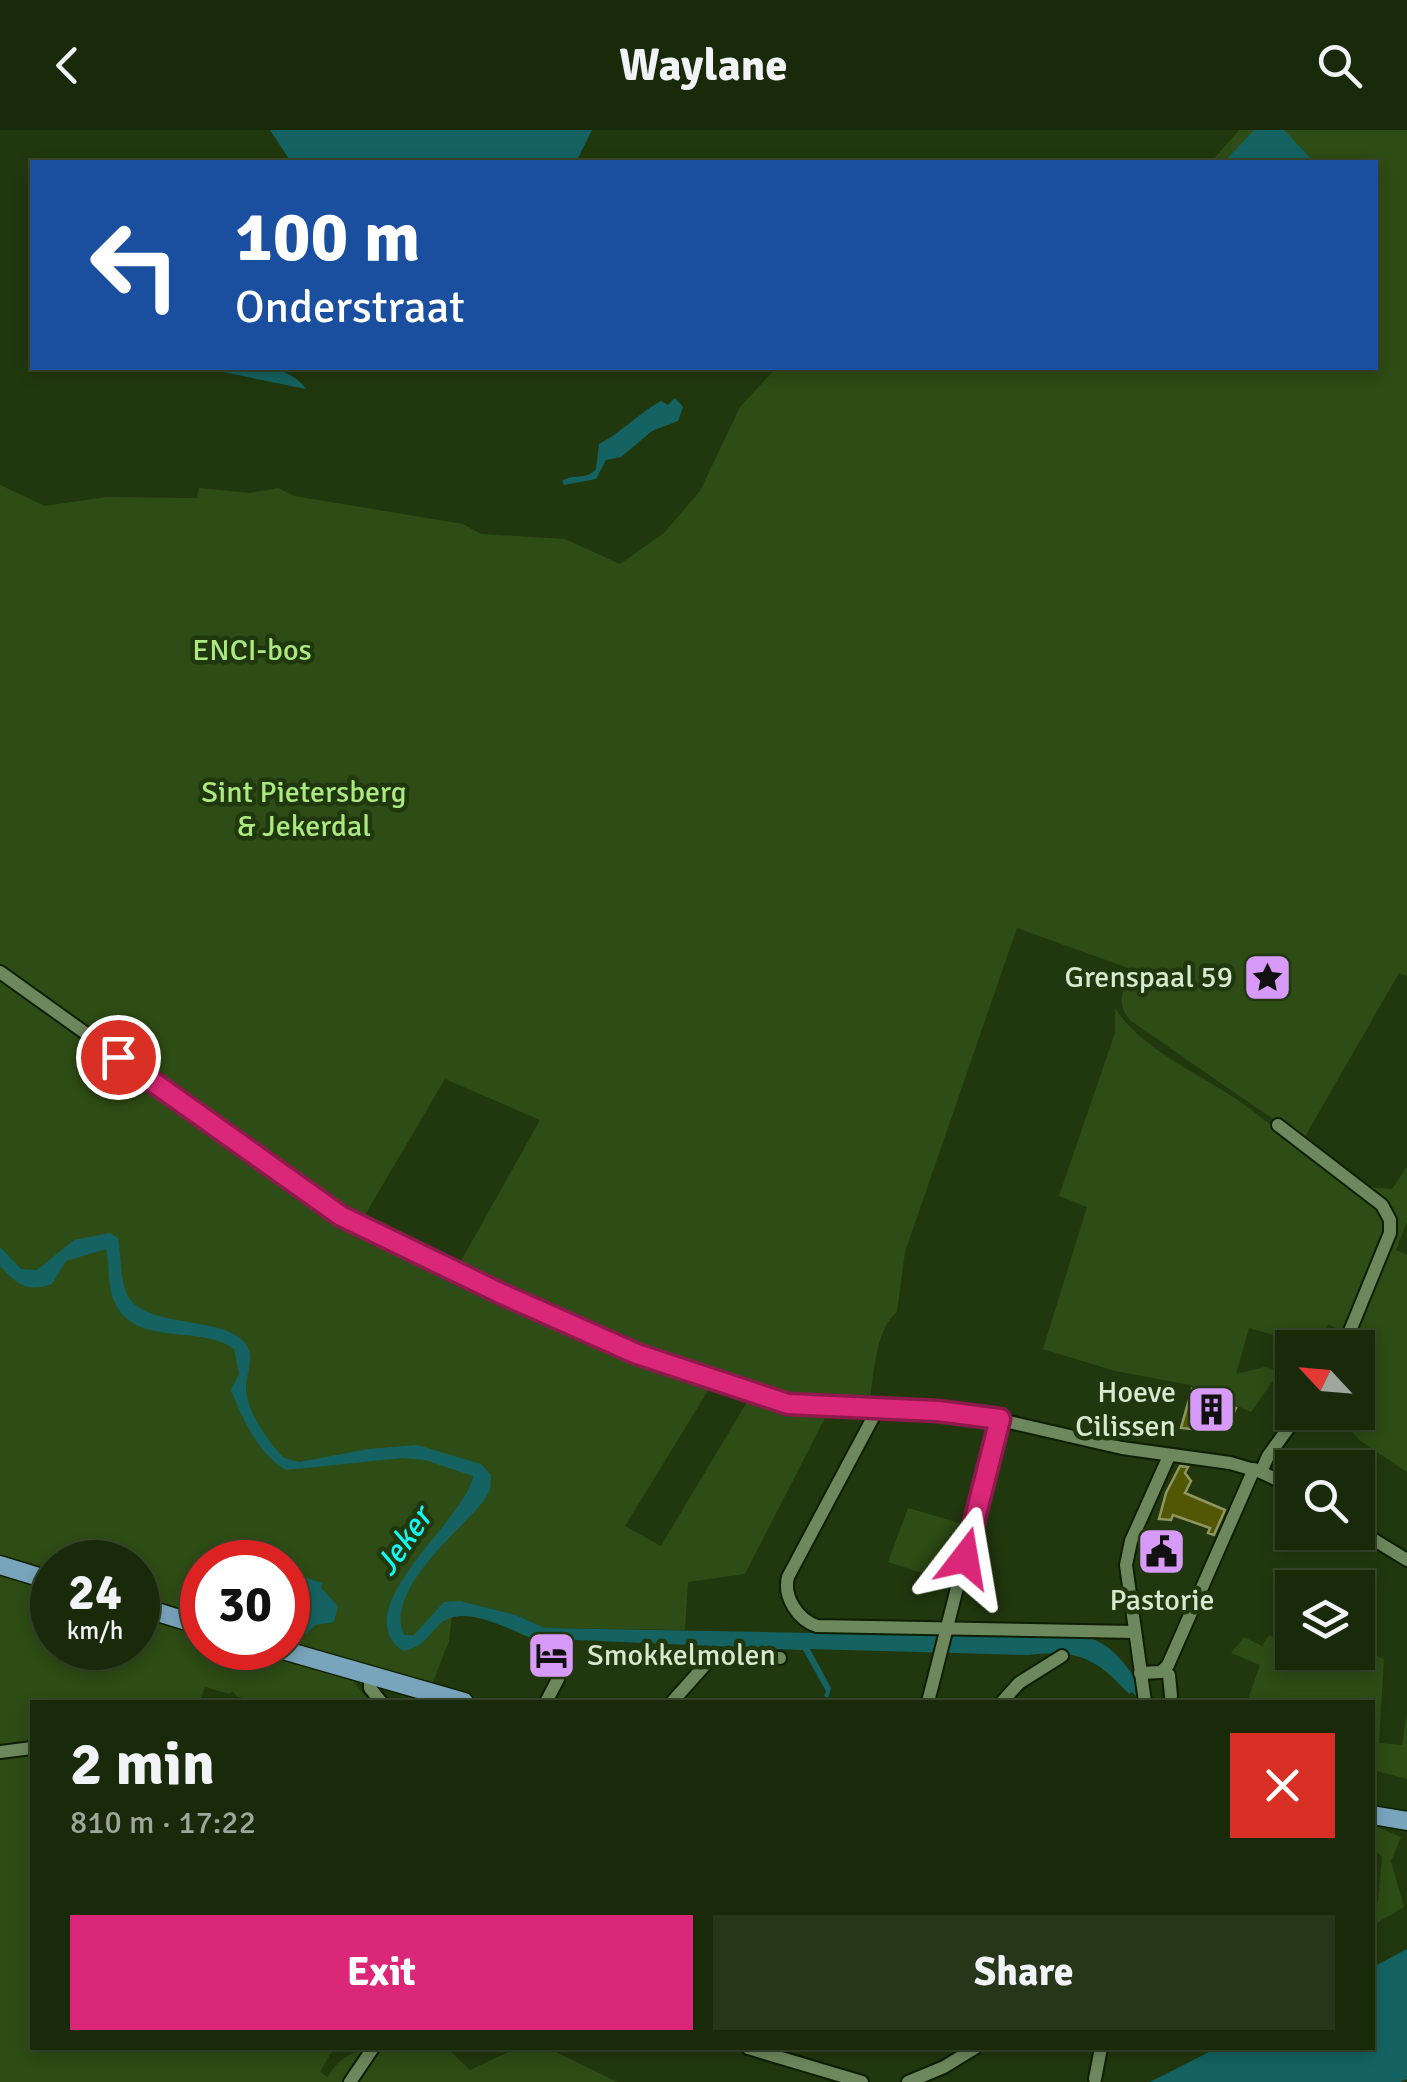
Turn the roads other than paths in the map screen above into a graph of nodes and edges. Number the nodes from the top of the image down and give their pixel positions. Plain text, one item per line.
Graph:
1 (0, 972) edge
2 (1278, 1125) dead end
3 (1350, 1330) edge
4 (876, 1410) junction
5 (1000, 1419) junction
6 (1287, 1430) edge
7 (1169, 1456) junction
8 (1258, 1470) junction
9 (1275, 1478) edge
10 (1375, 1540) edge
11 (1407, 1560) edge
12 (0, 1566) edge
13 (30, 1575) edge
14 (947, 1630) junction
15 (1134, 1632) junction
16 (564, 1654) dead end
17 (1062, 1656) dead end
18 (310, 1658) edge
19 (780, 1658) dead end
20 (1164, 1670) junction
21 (1140, 1673) junction
22 (370, 1676) junction
23 (1144, 1696) edge
24 (1171, 1696) dead end
25 (379, 1700) edge
26 (456, 1700) edge
27 (547, 1700) edge
28 (674, 1700) edge
29 (928, 1700) edge
30 (1004, 1700) edge
31 (30, 1748) edge
32 (0, 1752) edge
33 (1375, 1815) edge
34 (1403, 1820) edge
35 (372, 2050) edge
36 (755, 2050) edge
37 (972, 2050) edge
38 (1101, 2050) edge
39 (1095, 2080) edge
40 (350, 2082) edge
41 (862, 2082) edge
42 (908, 2082) edge

1 - 4 street
2 - 3 street
4 - 5 street
4 - 14 street
5 - 7 street
5 - 14 street
6 - 8 street
7 - 8 street
7 - 15 street
8 - 9 street
8 - 20 street
10 - 11 street
12 - 13 main road
14 - 15 street
14 - 29 street
15 - 21 street
16 - 27 street
17 - 30 street
18 - 22 main road
19 - 28 street
20 - 21 street
20 - 24 street
21 - 23 street
22 - 25 street
22 - 26 main road
31 - 32 street
33 - 34 main road
35 - 40 street
36 - 41 street
37 - 42 street
38 - 39 street

